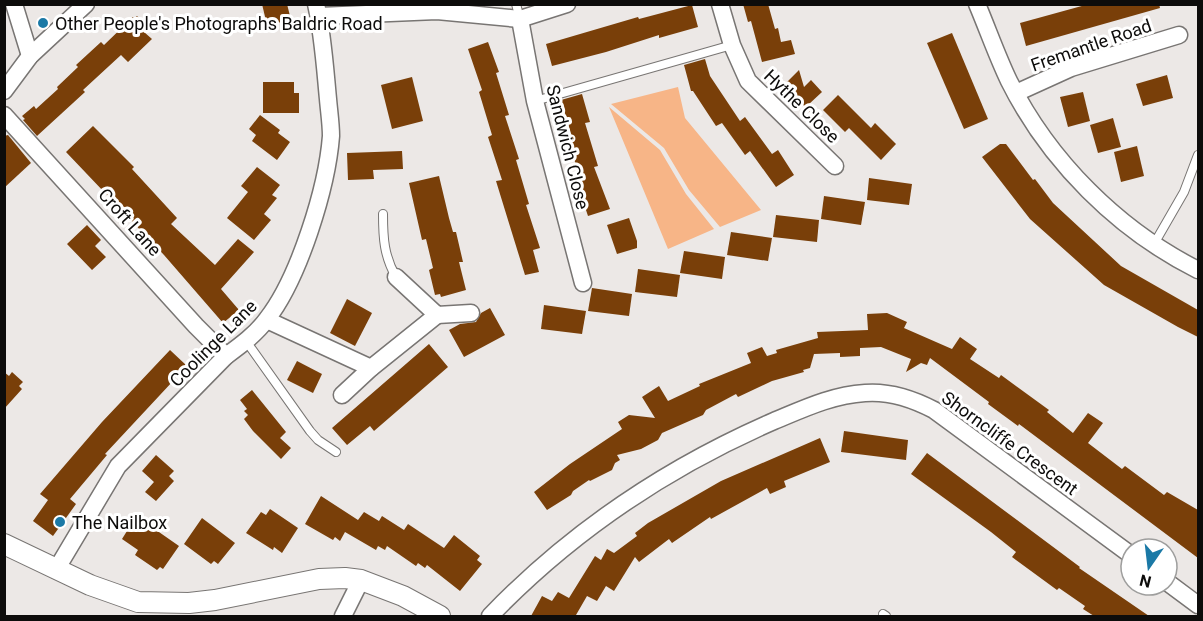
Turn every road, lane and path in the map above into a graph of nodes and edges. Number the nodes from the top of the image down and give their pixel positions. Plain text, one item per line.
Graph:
1 (14, 4) edge
2 (87, 4) edge
3 (567, 4) edge
4 (720, 4) edge
5 (977, 4) edge
6 (393, 9) edge
7 (317, 10) edge
8 (518, 12) edge
9 (1179, 35) dead end
10 (732, 45) junction
11 (30, 56) junction
12 (4, 90) edge
13 (1016, 93) junction
14 (535, 101) junction
15 (4, 114) edge
16 (1198, 155) edge
17 (835, 166) dead end
18 (383, 214) dead end
19 (1154, 244) junction
20 (1198, 270) edge
21 (396, 277) joint
22 (583, 283) dead end
23 (471, 313) dead end
24 (437, 315) junction
25 (267, 320) junction
26 (246, 341) junction
27 (226, 356) junction
28 (371, 368) junction
29 (342, 395) dead end
30 (336, 452) dead end
31 (4, 544) edge
32 (1119, 546) edge
33 (56, 570) junction
34 (361, 580) junction
35 (1179, 591) edge
36 (1198, 605) edge
37 (343, 616) edge
38 (440, 616) edge
39 (490, 616) edge

1 - 11 street
2 - 11 street
3 - 8 street
4 - 10 street, Hythe Close
5 - 13 street, Fremantle Road
6 - 7 street
6 - 8 street
7 - 25 street, Coolinge Lane
8 - 14 street, Sandwich Close
9 - 13 street, Fremantle Road
10 - 14 lane
10 - 17 street, Hythe Close
11 - 12 street
13 - 19 street, Fremantle Road
14 - 22 street, Sandwich Close
15 - 27 street, Croft Lane
16 - 19 lane
18 - 21 lane
19 - 20 street, Fremantle Road
21 - 24 street
23 - 24 street
24 - 28 street
25 - 26 street, Coolinge Lane
25 - 28 street
26 - 27 street, Coolinge Lane
26 - 30 lane
27 - 33 street, Coolinge Lane
28 - 29 street
31 - 33 street
32 - 39 street, Shorncliffe Crescent
33 - 34 street
34 - 37 street
34 - 38 street
35 - 36 street

